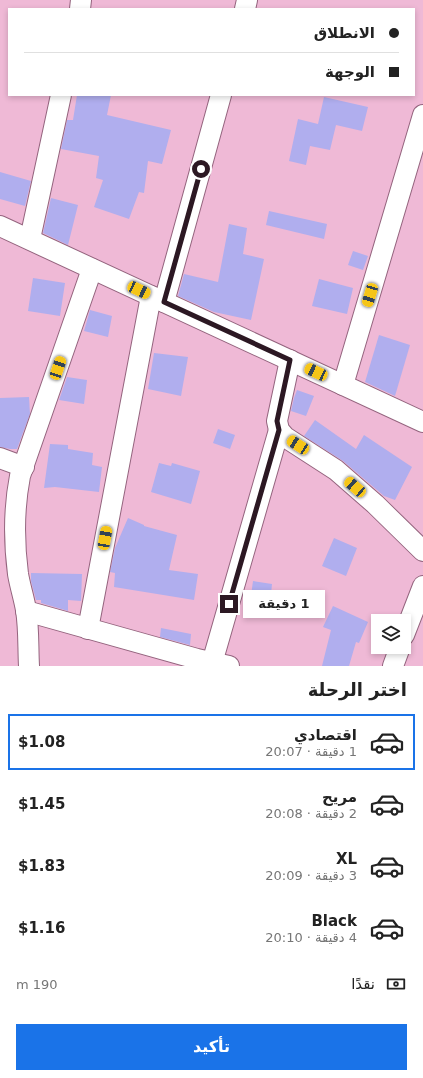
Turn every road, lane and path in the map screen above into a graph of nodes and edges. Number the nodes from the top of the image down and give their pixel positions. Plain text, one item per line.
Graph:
1 (61, 96) edge
2 (221, 96) edge
3 (423, 115) edge
4 (0, 226) edge
5 (30, 239) junction
6 (92, 269) junction
7 (157, 299) junction
8 (290, 360) junction
9 (343, 384) junction
10 (423, 422) edge
11 (279, 430) junction
12 (0, 458) edge
13 (24, 467) junction
14 (8, 549) edge
15 (423, 551) edge
16 (423, 586) edge
17 (26, 611) junction
18 (411, 617) edge
19 (88, 629) junction
20 (397, 654) edge
21 (209, 664) edge
22 (29, 666) edge
23 (393, 666) edge

1 - 5 street
2 - 7 street
3 - 9 street
4 - 5 street
5 - 6 street
6 - 7 street
6 - 13 street
7 - 8 street
7 - 19 street
8 - 9 street
8 - 11 street
9 - 10 street
11 - 15 street
11 - 21 street
12 - 13 street
13 - 14 street
14 - 17 street
16 - 18 street
17 - 19 street
17 - 22 street
19 - 21 street
20 - 23 street

